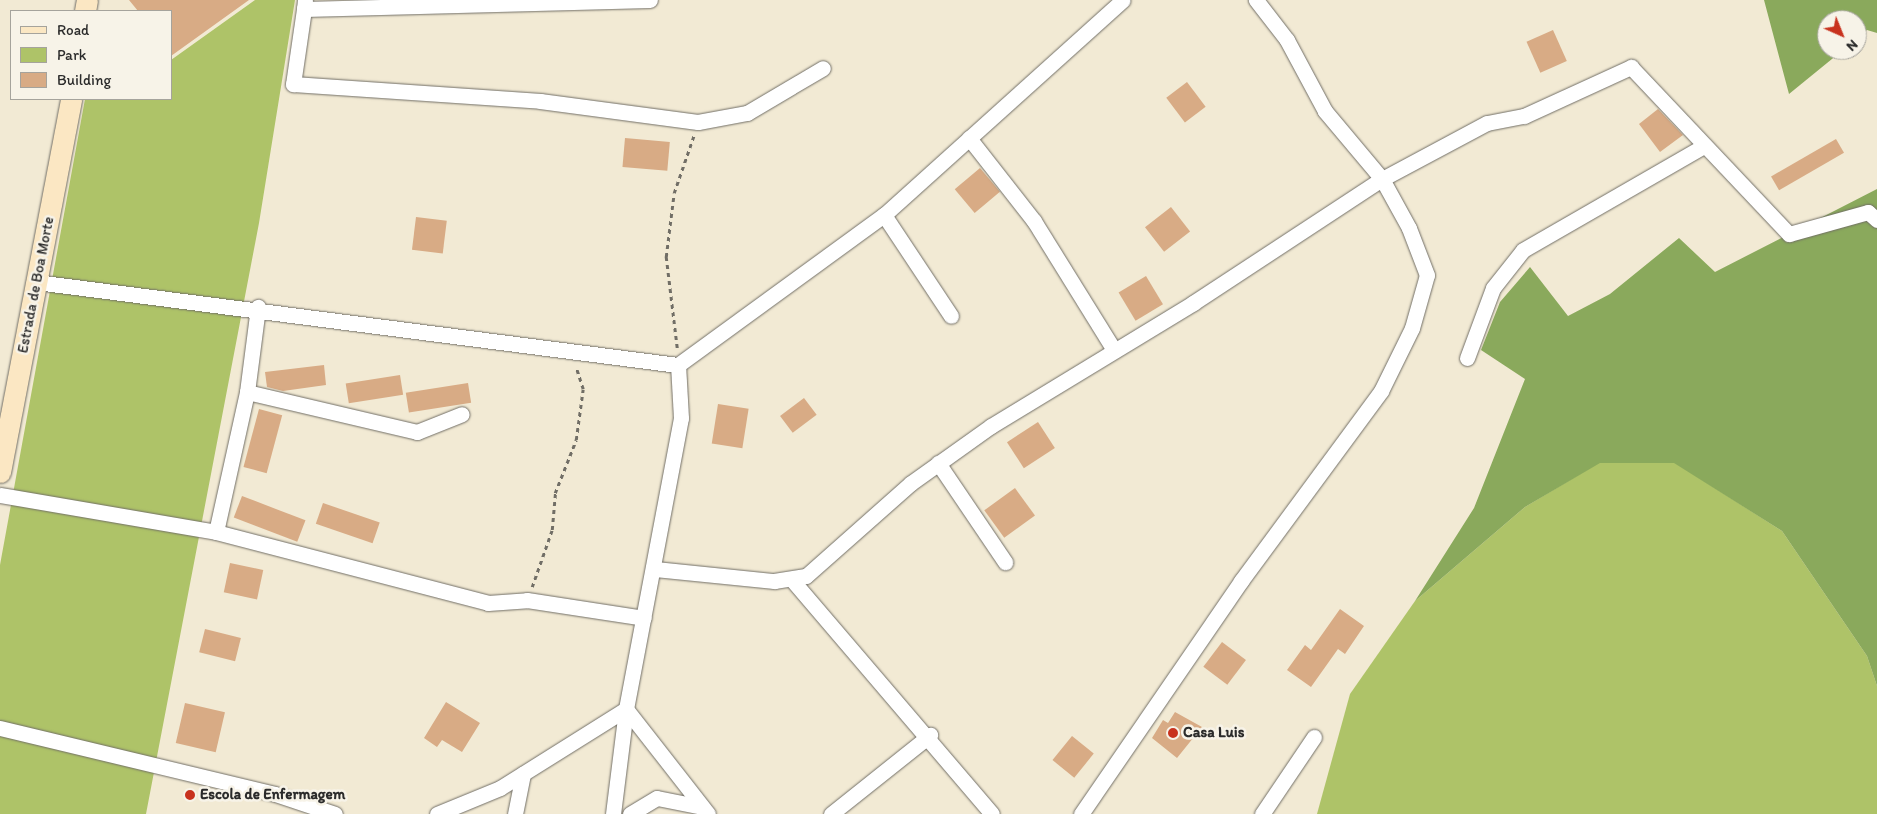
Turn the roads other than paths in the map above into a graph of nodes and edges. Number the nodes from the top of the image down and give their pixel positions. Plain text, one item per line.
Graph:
1 (650, 0) edge
2 (1123, 0) edge
3 (1256, 0) edge
4 (304, 4) edge
5 (823, 68) dead end
6 (71, 100) edge
7 (969, 138) junction
8 (1702, 147) junction
9 (1382, 179) junction
10 (884, 215) junction
11 (1877, 220) edge
12 (36, 282) junction
13 (258, 307) junction
14 (951, 316) dead end
15 (1114, 350) junction
16 (1467, 358) dead end
17 (678, 365) junction
18 (247, 392) junction
19 (462, 414) dead end
20 (938, 463) junction
21 (0, 472) edge
22 (0, 495) edge
23 (216, 532) junction
24 (1005, 562) dead end
25 (655, 569) junction
26 (794, 581) junction
27 (644, 618) junction
28 (626, 709) junction
29 (0, 728) edge
30 (930, 735) junction
31 (1314, 737) dead end
32 (523, 774) junction
33 (705, 810) edge
34 (335, 814) edge
35 (437, 814) edge
36 (515, 814) edge
37 (613, 814) edge
38 (630, 814) edge
39 (831, 814) edge
40 (992, 814) edge
41 (1081, 814) edge
42 (1262, 814) edge

1 - 4 street
2 - 7 street
3 - 9 street
4 - 5 street
6 - 12 main road, Estrada de Boa Morte
7 - 10 street
7 - 15 street
8 - 9 street
8 - 11 street
8 - 16 street
9 - 15 street
9 - 41 street
10 - 14 street
10 - 17 street
12 - 13 street
12 - 21 main road, Estrada de Boa Morte
13 - 17 street
13 - 18 street
15 - 20 street
17 - 25 street
18 - 19 street
18 - 23 street
20 - 24 street
20 - 26 street
22 - 23 street
23 - 27 street
25 - 26 street
25 - 27 street
26 - 30 street
27 - 28 street
28 - 32 street
28 - 33 street
28 - 37 street
29 - 34 street
30 - 39 street
30 - 40 street
31 - 42 street
32 - 35 street
32 - 36 street
33 - 38 street

